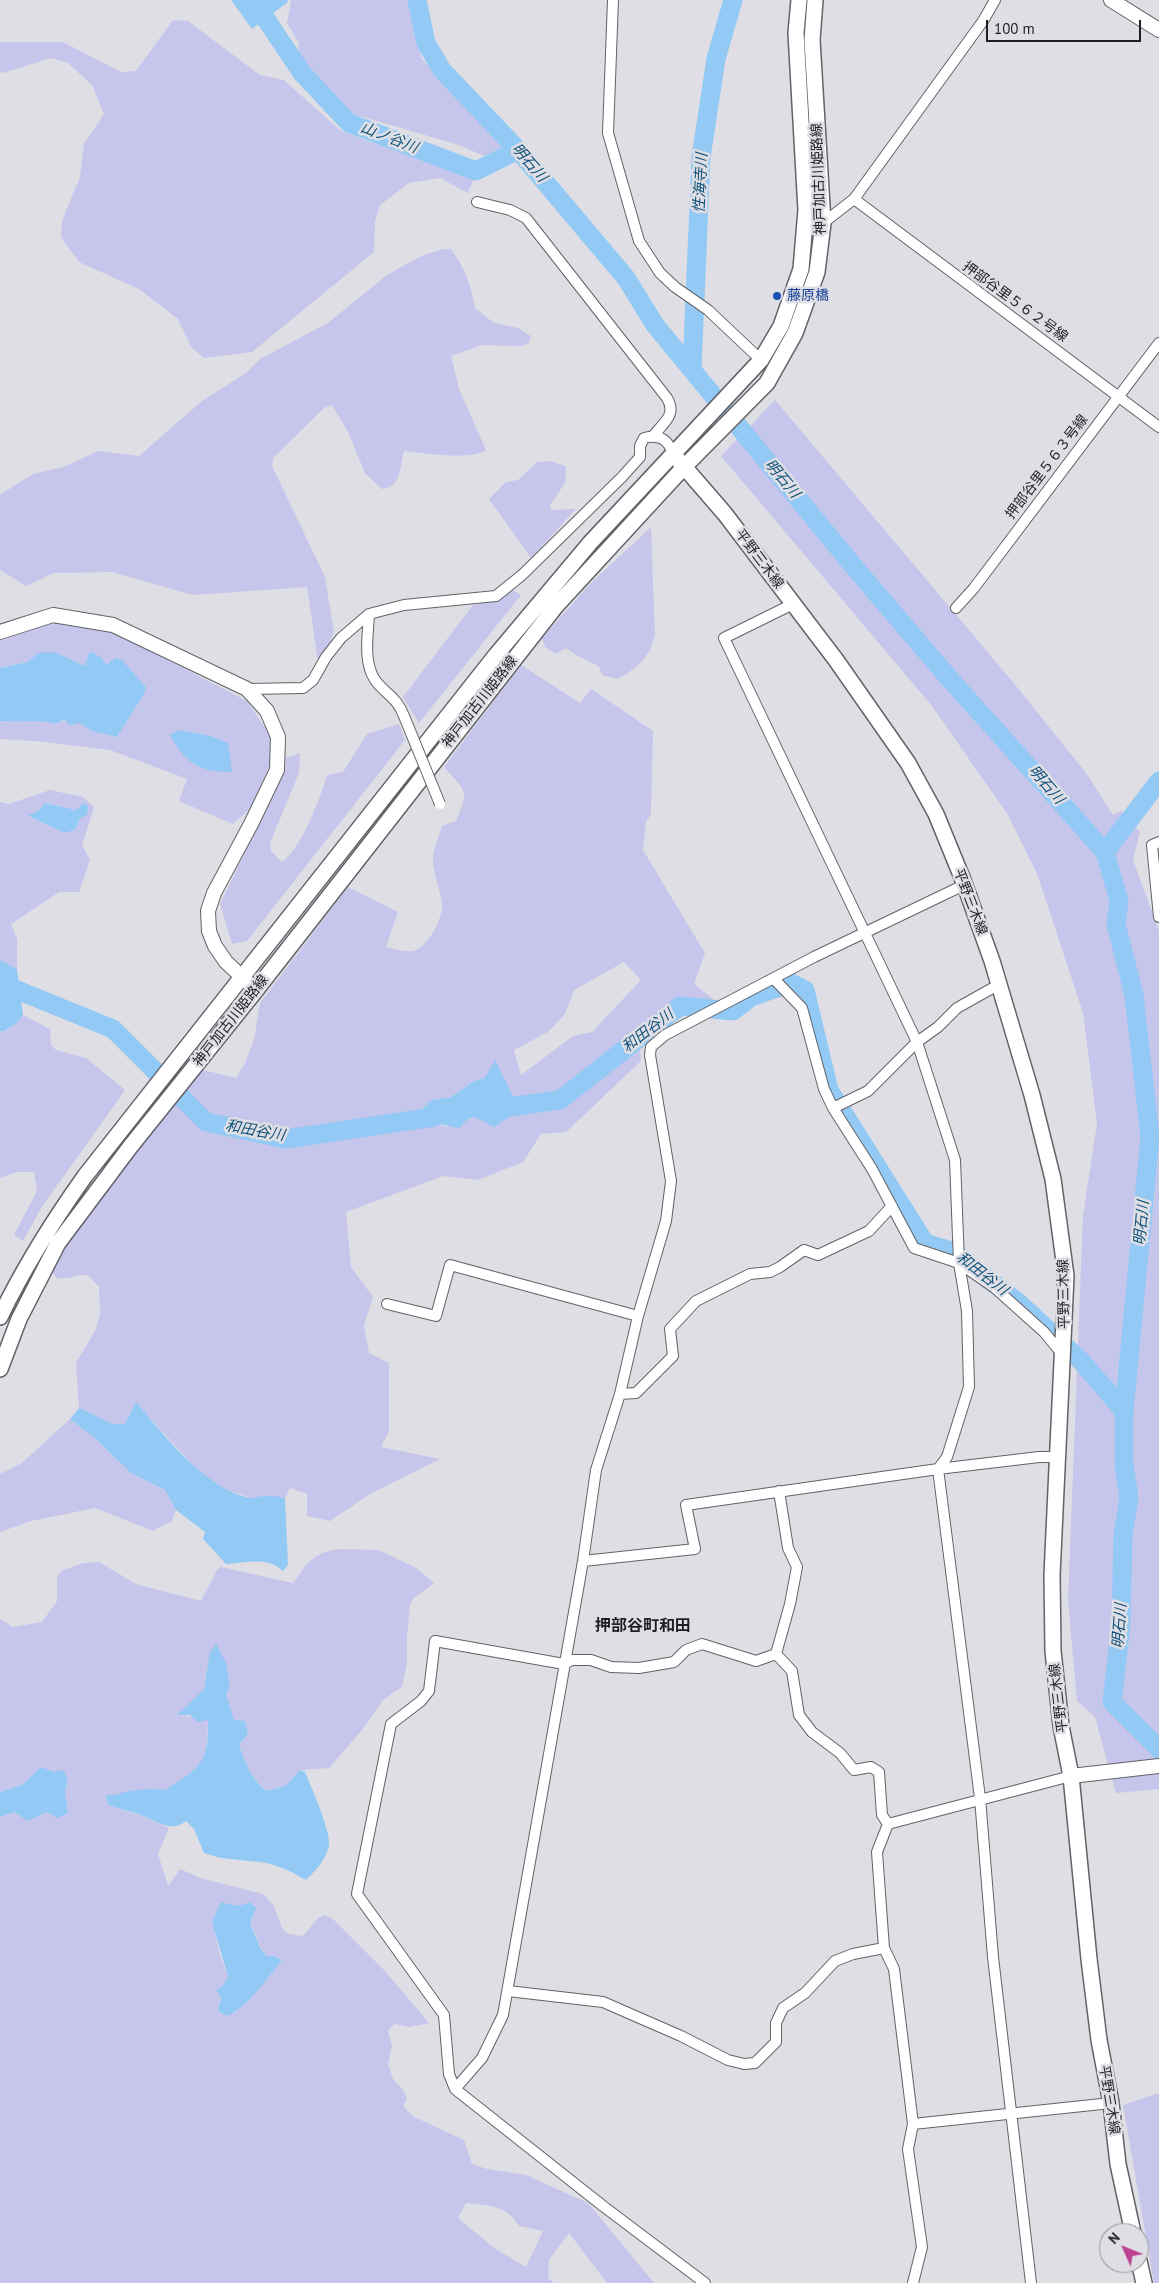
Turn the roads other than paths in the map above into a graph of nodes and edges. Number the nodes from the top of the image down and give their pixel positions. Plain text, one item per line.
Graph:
1 (613, 0) edge
2 (799, 0) edge
3 (815, 0) edge
4 (996, 0) edge
5 (1111, 0) edge
6 (1159, 30) edge
7 (854, 199) junction
8 (477, 202) dead end
9 (823, 223) junction
10 (1159, 343) edge
11 (758, 364) junction
12 (1118, 395) junction
13 (1159, 427) edge
14 (653, 436) junction
15 (674, 455) junction
16 (684, 467) junction
17 (793, 604) junction
18 (956, 608) dead end
19 (369, 614) junction
20 (0, 632) edge
21 (248, 689) junction
22 (440, 804) dead end
23 (1159, 842) edge
24 (964, 885) junction
25 (1159, 917) edge
26 (864, 933) junction
27 (242, 977) junction
28 (774, 979) junction
29 (998, 985) junction
30 (256, 990) junction
31 (917, 1042) junction
32 (833, 1108) junction
33 (892, 1206) junction
34 (959, 1263) junction
35 (387, 1304) dead end
36 (638, 1316) junction
37 (0, 1317) edge
38 (1064, 1349) junction
39 (0, 1369) edge
40 (620, 1394) junction
41 (1058, 1457) junction
42 (938, 1469) junction
43 (779, 1491) junction
44 (583, 1562) junction
45 (776, 1654) junction
46 (564, 1664) junction
47 (1159, 1766) edge
48 (1075, 1776) junction
49 (980, 1798) junction
50 (888, 1824) junction
51 (884, 1948) junction
52 (508, 1991) junction
53 (455, 2089) junction
54 (1111, 2103) junction
55 (1011, 2115) junction
56 (913, 2124) junction
57 (1131, 2223) edge
58 (705, 2283) edge
59 (913, 2283) edge
60 (1031, 2283) edge

1 - 11 street
2 - 11 main road, 神戸加古川姫路線
3 - 9 main road, 神戸加古川姫路線
4 - 7 street
5 - 6 street
7 - 9 street
7 - 12 street, 押部谷里５６２号線
8 - 14 street
9 - 16 main road, 神戸加古川姫路線
10 - 12 street, 押部谷里５６３号線
11 - 15 main road, 神戸加古川姫路線
12 - 13 street, 押部谷里５６２号線
12 - 18 street, 押部谷里５６３号線
14 - 15 street
14 - 19 street, 神戸加古川姫路線
15 - 16 main road, 平野三木線
15 - 27 main road, 神戸加古川姫路線
16 - 17 main road, 平野三木線
16 - 30 main road, 神戸加古川姫路線
17 - 24 main road, 平野三木線
17 - 26 street
19 - 21 street, 神戸加古川姫路線
19 - 22 street, bridge
20 - 21 street, 神戸加古川姫路線
21 - 27 street, 神戸加古川姫路線
23 - 25 street
24 - 26 street
24 - 29 main road, 平野三木線
26 - 28 street
26 - 31 street
27 - 30 street
27 - 37 main road, 神戸加古川姫路線
28 - 32 street
28 - 36 street
29 - 31 street
29 - 38 main road, 平野三木線
30 - 39 main road, 神戸加古川姫路線
31 - 32 street
31 - 34 street
32 - 33 street
33 - 34 street
33 - 40 street
34 - 38 street
34 - 42 street
35 - 36 street
36 - 40 street
38 - 41 main road, 平野三木線
40 - 44 street
41 - 42 street
41 - 48 main road, 平野三木線
42 - 43 street
42 - 49 street
43 - 44 street
43 - 45 street
44 - 46 street
45 - 46 street
45 - 50 street
46 - 52 street
46 - 53 street
47 - 48 street
48 - 49 street
48 - 54 main road, 平野三木線
49 - 50 street
49 - 55 street
50 - 51 street
51 - 52 street
51 - 56 street
52 - 53 street
53 - 58 street
54 - 55 street
54 - 57 main road, 平野三木線
55 - 56 street
55 - 60 street
56 - 59 street

